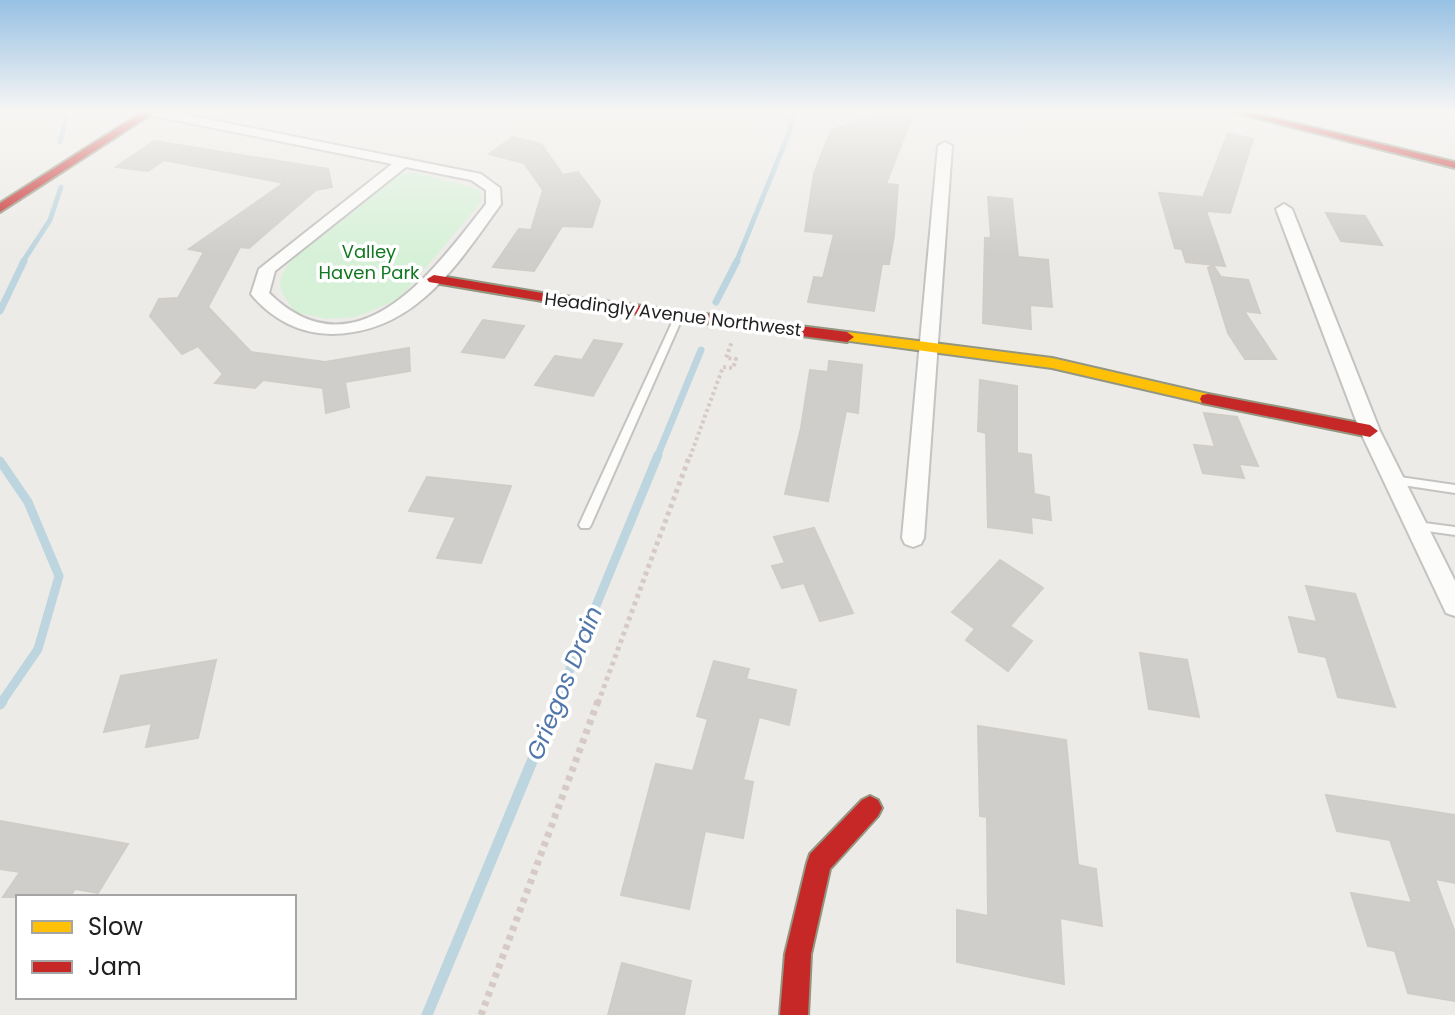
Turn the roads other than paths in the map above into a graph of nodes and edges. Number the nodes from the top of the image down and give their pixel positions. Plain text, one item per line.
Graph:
1 (77, 158) edge
2 (386, 158) edge
3 (944, 158) edge
4 (1428, 158) edge
5 (404, 162) junction
6 (1455, 165) edge
7 (0, 208) edge
8 (1284, 209) dead end
9 (434, 279) junction
10 (680, 314) junction
11 (929, 347) junction
12 (1370, 431) junction
13 (1393, 480) junction
14 (1455, 489) edge
15 (585, 525) dead end
16 (1416, 526) junction
17 (1455, 531) edge
18 (913, 538) dead end
19 (1455, 606) edge
20 (870, 808) dead end
21 (794, 1015) edge

1 - 7 street
2 - 5 street
3 - 11 street
4 - 6 street
5 - 9 street
5 - 9 street
8 - 12 street
9 - 10 street, Headingly Avenue Northwest
10 - 11 street, Headingly Avenue Northwest
10 - 15 lane
11 - 12 street, Headingly Avenue Northwest
11 - 18 street
12 - 13 street
13 - 14 lane
13 - 16 street
16 - 17 lane
16 - 19 street
20 - 21 street

